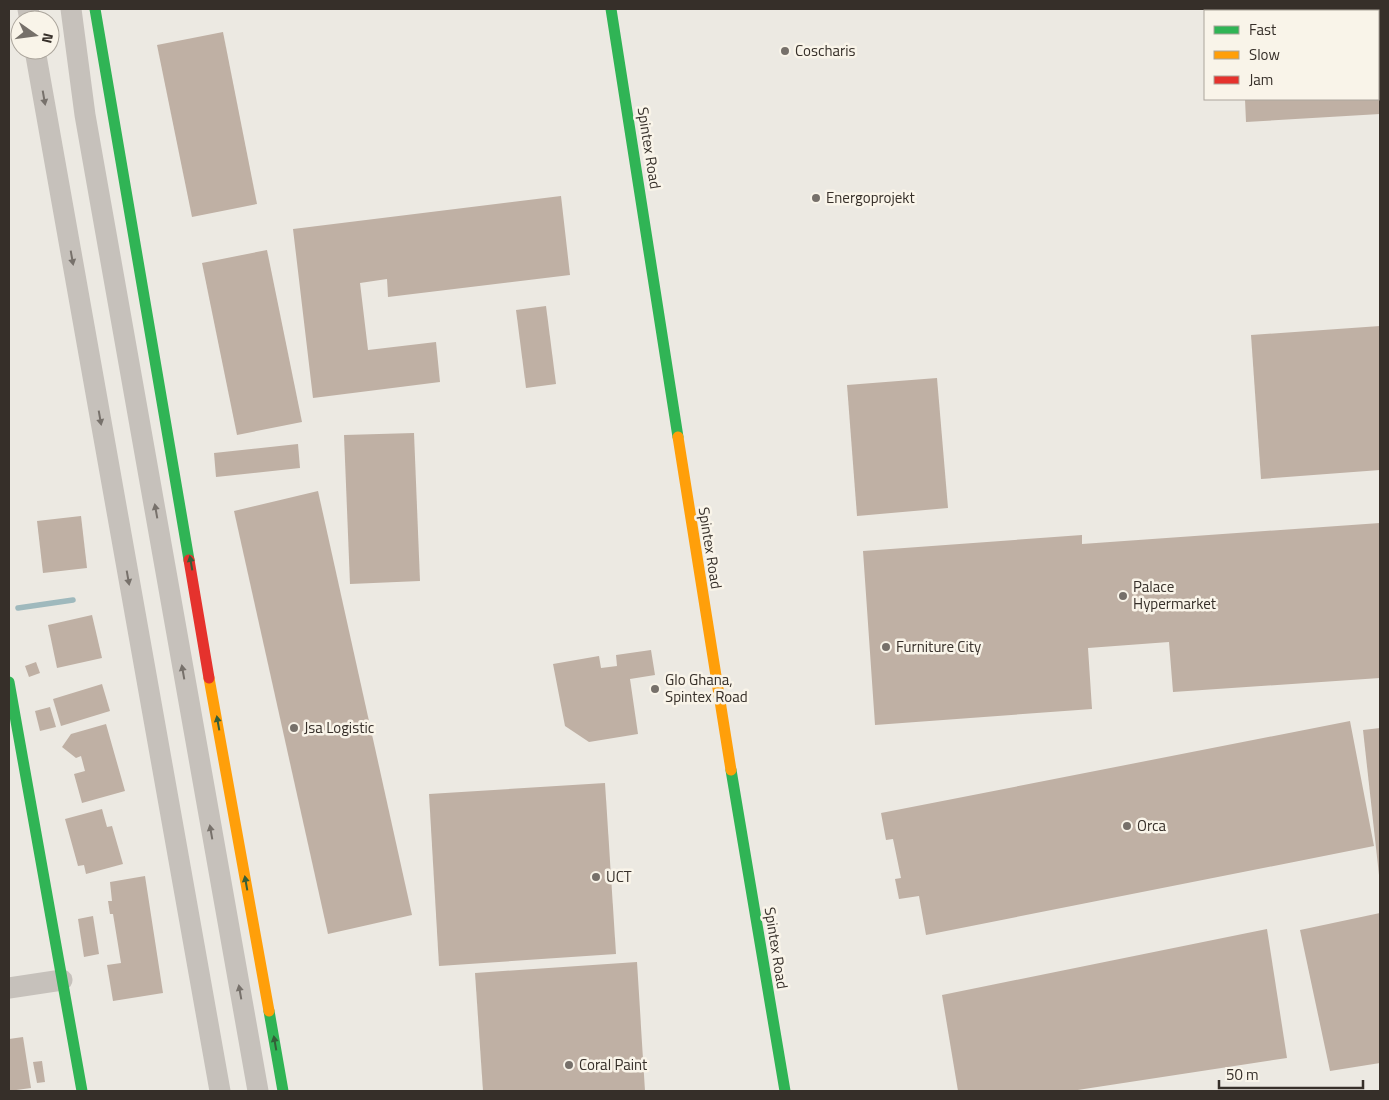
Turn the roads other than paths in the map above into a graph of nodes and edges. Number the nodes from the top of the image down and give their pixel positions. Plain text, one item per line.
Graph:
1 (71, 9) edge
2 (95, 9) edge
3 (611, 9) edge
4 (37, 60) edge
5 (9, 682) edge
6 (62, 980) junction
7 (9, 988) edge
8 (82, 1091) edge
9 (220, 1091) edge
10 (258, 1091) edge
11 (283, 1091) edge
12 (785, 1091) edge

10 -> 1 street
11 -> 2 street
3 - 12 street, Spintex Road
4 -> 9 street
5 - 6 street
6 - 7 street
6 - 8 street

